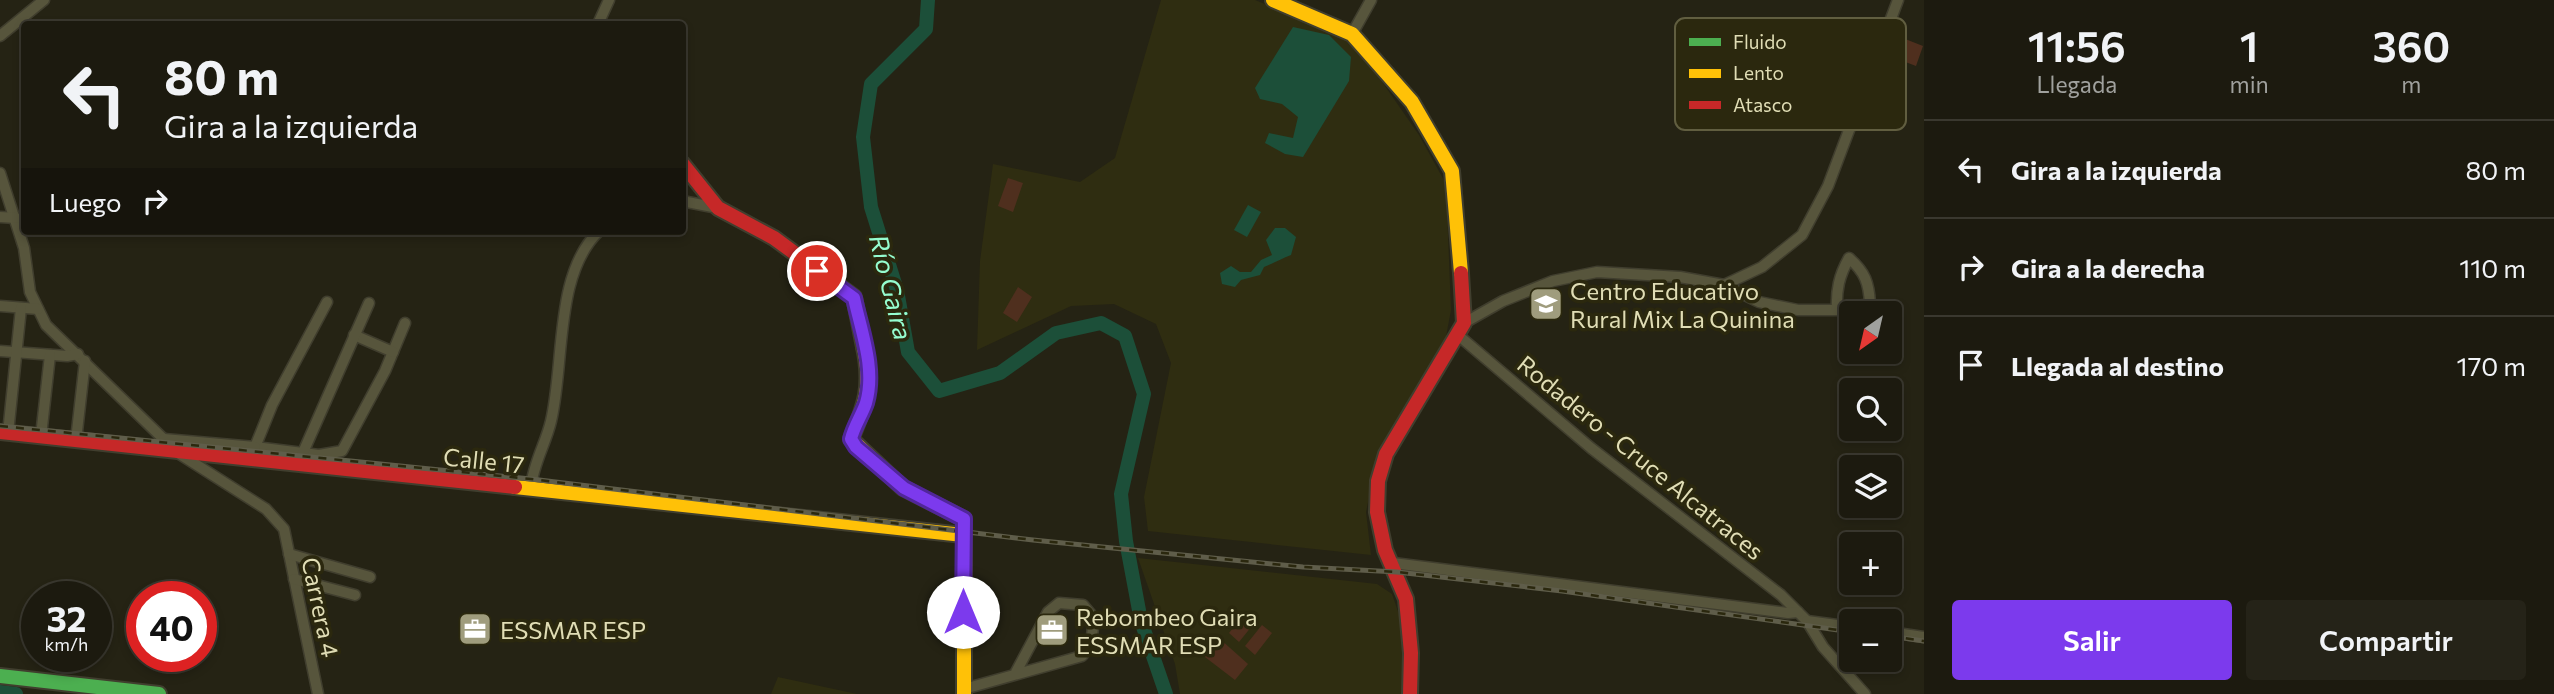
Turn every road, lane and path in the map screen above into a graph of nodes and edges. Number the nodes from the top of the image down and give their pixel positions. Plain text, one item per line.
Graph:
1 (44, 0) edge
2 (609, 0) edge
3 (1273, 0) edge
4 (1371, 0) edge
5 (1898, 0) edge
6 (1891, 18) edge
7 (598, 21) edge
8 (1352, 34) junction
9 (0, 36) edge
10 (1849, 130) edge
11 (686, 168) edge
12 (0, 173) edge
13 (686, 202) edge
14 (718, 208) junction
15 (0, 217) edge
16 (16, 218) junction
17 (595, 235) edge
18 (1724, 285) junction
19 (327, 302) dead end
20 (369, 303) dead end
21 (0, 306) edge
22 (21, 307) junction
23 (38, 309) junction
24 (1837, 310) junction
25 (405, 323) dead end
26 (1461, 329) junction
27 (354, 335) junction
28 (0, 351) edge
29 (16, 352) junction
30 (393, 352) junction
31 (50, 355) junction
32 (81, 357) junction
33 (4, 433) edge
34 (41, 436) junction
35 (164, 439) junction
36 (76, 440) junction
37 (255, 447) junction
38 (178, 453) junction
39 (301, 459) junction
40 (531, 487) junction
41 (963, 535) junction
42 (289, 554) junction
43 (1393, 563) junction
44 (370, 577) dead end
45 (294, 579) junction
46 (355, 595) dead end
47 (1798, 612) junction
48 (1807, 621) junction
49 (1839, 625) edge
50 (1902, 634) edge
51 (1924, 637) edge
52 (1016, 672) junction
53 (0, 676) edge
54 (964, 691) edge
55 (159, 694) edge
56 (318, 694) edge
57 (1409, 694) edge
58 (1865, 694) edge

1 - 9 street
2 - 7 street
3 - 8 main road
4 - 8 street
5 - 6 street
8 - 26 main road
10 - 18 street
11 - 14 main road
12 - 16 street
13 - 14 street
14 - 41 main road
15 - 16 street
16 - 23 street
17 - 40 street
18 - 24 street
18 - 26 street
19 - 37 street
20 - 27 street
21 - 22 street
22 - 23 street
22 - 29 street
23 - 32 street
24 - 24 street
25 - 30 street
26 - 43 main road
26 - 47 street, Rodadero - Cruce Alcatraces
27 - 30 street
27 - 39 street
28 - 29 street
29 - 31 street
29 - 33 street
30 - 39 street
31 - 32 street
31 - 34 street
32 - 35 street
32 - 36 street
33 - 34 main road, Calle 17
34 - 36 main road, Calle 17
35 - 37 street
35 - 38 street
36 - 38 main road, Calle 17
37 - 39 street
38 - 39 main road, Calle 17
38 - 42 street, Carrera 4
39 - 40 main road, Calle 17
40 - 41 main road, Calle 17
41 - 54 main road
42 - 44 street
42 - 45 street, Carrera 4
43 - 47 street
43 - 57 main road
45 - 46 street
45 - 56 street, Carrera 4
47 - 48 street, Rodadero - Cruce Alcatraces
48 - 49 street
48 - 58 street, Rodadero - Cruce Alcatraces
50 - 51 street
52 - 52 street
52 - 54 street
53 - 55 main road

